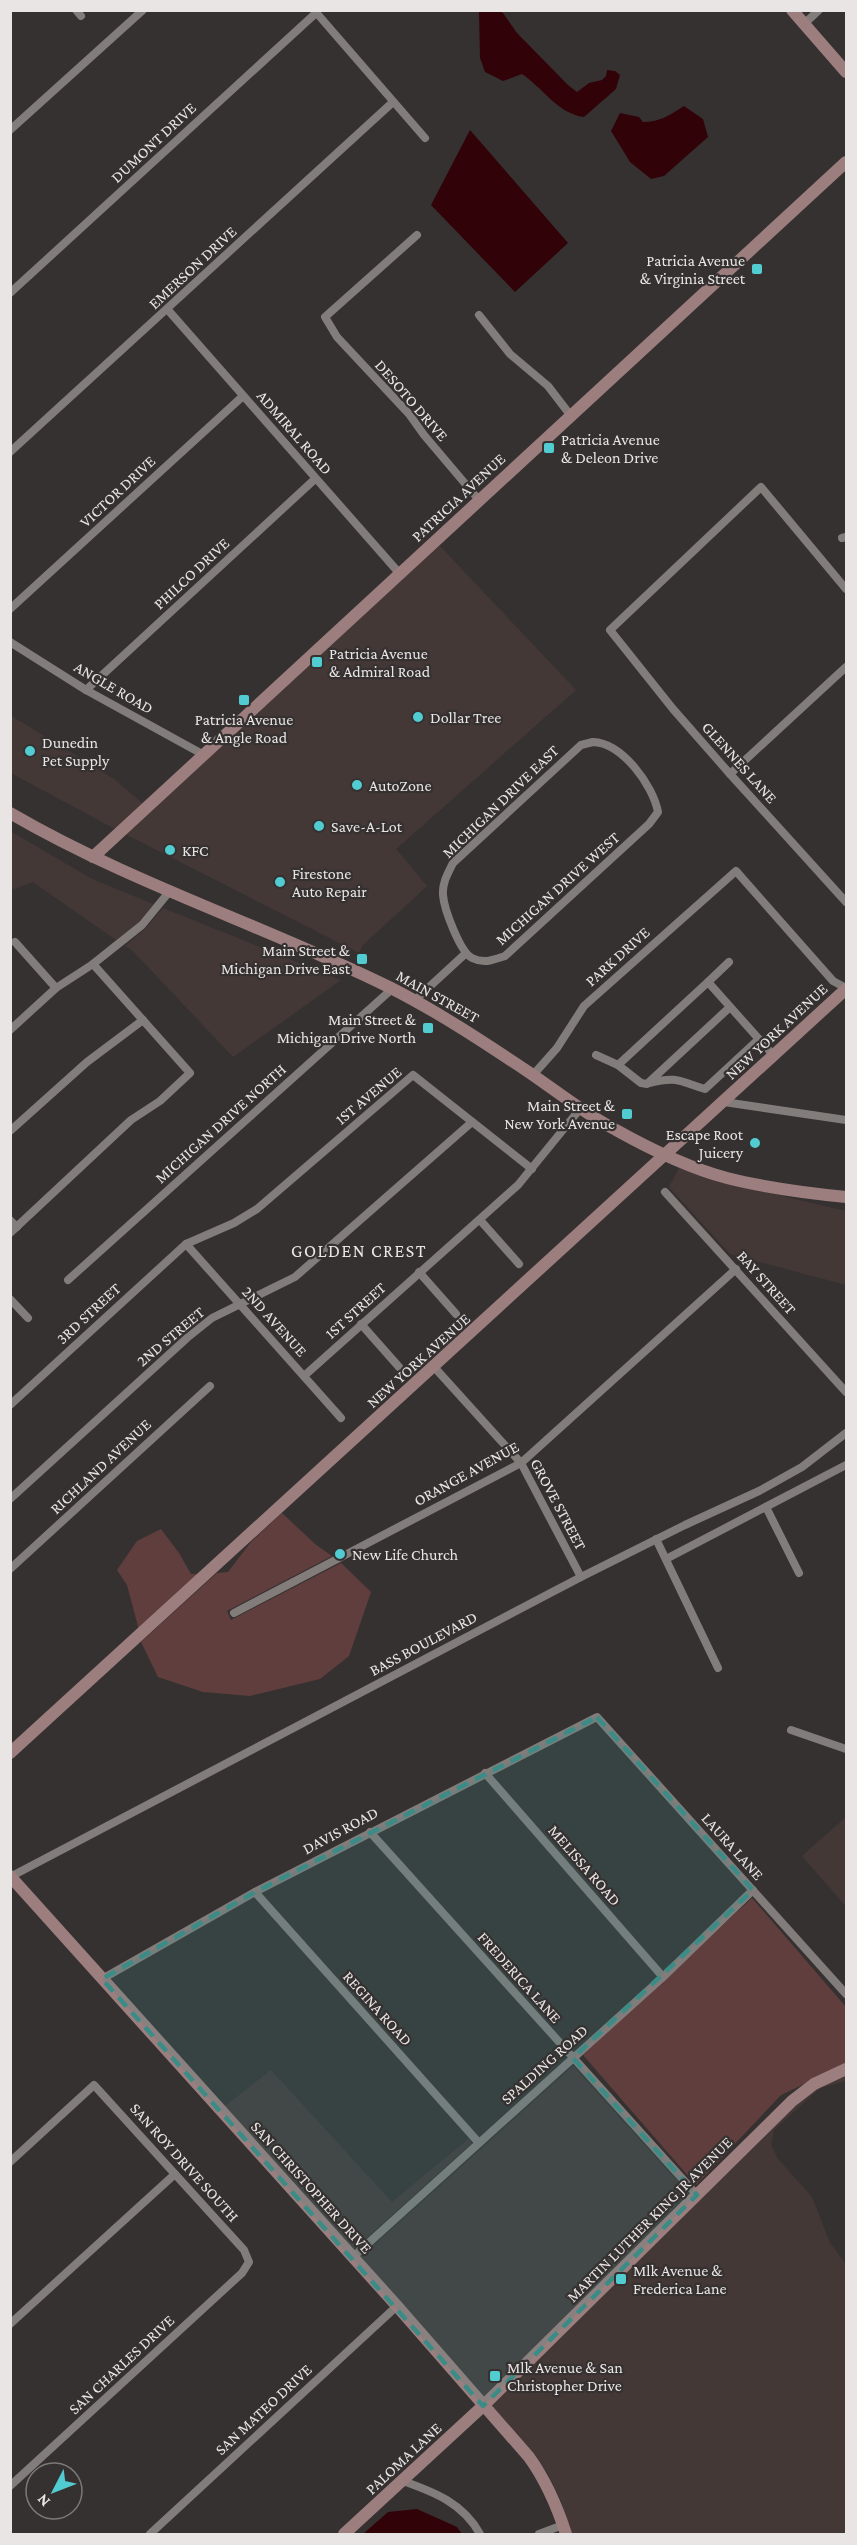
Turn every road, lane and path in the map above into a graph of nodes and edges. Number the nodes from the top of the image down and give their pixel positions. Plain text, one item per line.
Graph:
1 (143, 10) edge
2 (792, 10) edge
3 (819, 10) edge
4 (315, 12) edge
5 (804, 24) junction
6 (846, 72) edge
7 (393, 102) junction
8 (10, 130) edge
9 (425, 138) dead end
10 (846, 162) edge
11 (417, 235) dead end
12 (10, 293) edge
13 (168, 310) junction
14 (479, 315) dead end
15 (243, 396) junction
16 (571, 416) junction
17 (10, 452) edge
18 (315, 479) junction
19 (480, 500) junction
20 (400, 574) junction
21 (846, 589) edge
22 (10, 609) edge
23 (10, 642) edge
24 (846, 667) edge
25 (86, 690) junction
26 (581, 745) joint
27 (204, 755) junction
28 (730, 774) junction
29 (10, 813) edge
30 (93, 857) junction
31 (169, 892) junction
32 (846, 902) edge
33 (15, 942) dead end
34 (465, 954) junction
35 (729, 962) dead end
36 (93, 964) junction
37 (708, 982) junction
38 (56, 988) junction
39 (392, 988) junction
40 (846, 988) edge
41 (415, 1000) junction
42 (730, 1007) junction
43 (142, 1020) junction
44 (10, 1030) edge
45 (759, 1039) junction
46 (596, 1055) dead end
47 (774, 1056) junction
48 (618, 1065) junction
49 (533, 1075) junction
50 (647, 1084) junction
51 (724, 1102) junction
52 (580, 1109) junction
53 (846, 1120) edge
54 (472, 1122) junction
55 (10, 1131) edge
56 (666, 1155) junction
57 (532, 1169) junction
58 (665, 1192) dead end
59 (846, 1197) edge
60 (480, 1220) junction
61 (13, 1226) edge
62 (186, 1244) junction
63 (519, 1264) dead end
64 (736, 1269) junction
65 (419, 1272) junction
66 (68, 1281) dead end
67 (10, 1299) edge
68 (241, 1304) junction
69 (456, 1314) dead end
70 (28, 1318) dead end
71 (361, 1324) junction
72 (399, 1366) dead end
73 (435, 1368) junction
74 (304, 1376) junction
75 (210, 1386) dead end
76 (846, 1392) edge
77 (10, 1405) edge
78 (341, 1418) dead end
79 (846, 1433) edge
80 (521, 1463) junction
81 (846, 1465) edge
82 (10, 1499) edge
83 (766, 1507) junction
84 (656, 1539) junction
85 (666, 1559) junction
86 (10, 1569) edge
87 (799, 1573) dead end
88 (581, 1577) junction
89 (234, 1613) dead end
90 (718, 1668) dead end
91 (597, 1717) joint
92 (791, 1730) dead end
93 (846, 1749) edge
94 (10, 1754) edge
95 (485, 1773) junction
96 (370, 1832) junction
97 (11, 1877) edge
98 (753, 1890) junction
99 (255, 1892) junction
100 (663, 1977) junction
101 (102, 1979) junction
102 (846, 1994) edge
103 (573, 2058) junction
104 (846, 2069) edge
105 (479, 2143) junction
106 (10, 2162) edge
107 (175, 2174) junction
108 (697, 2195) junction
109 (353, 2257) junction
110 (249, 2262) joint
111 (397, 2306) junction
112 (10, 2324) edge
113 (483, 2406) junction
114 (403, 2481) junction
115 (10, 2486) edge
116 (565, 2530) edge
117 (150, 2535) edge
118 (344, 2535) edge
119 (480, 2535) edge
120 (539, 2535) edge

1 - 8 street
2 - 5 street
3 - 5 street
4 - 7 street
4 - 12 street, DUMONT DRIVE
5 - 6 street
7 - 9 street
7 - 13 street, EMERSON DRIVE
10 - 16 street, PATRICIA AVENUE
11 - 19 street, DESOTO DRIVE
13 - 15 street, ADMIRAL ROAD
13 - 17 street, EMERSON DRIVE
14 - 16 street
15 - 18 street, ADMIRAL ROAD
15 - 22 street, VICTOR DRIVE
16 - 19 street, PATRICIA AVENUE
18 - 20 street, ADMIRAL ROAD
18 - 25 street, PHILCO DRIVE
19 - 20 street, PATRICIA AVENUE
20 - 27 street, PATRICIA AVENUE
21 - 28 street, GLENNES LANE
23 - 25 street, ANGLE ROAD
24 - 28 street
25 - 27 street, ANGLE ROAD
26 - 34 street, MICHIGAN DRIVE EAST
26 - 34 street, MICHIGAN DRIVE WEST
27 - 30 street, PATRICIA AVENUE
28 - 32 street, GLENNES LANE
29 - 30 street, MAIN STREET
30 - 31 street, MAIN STREET
31 - 36 street
31 - 39 street, MAIN STREET
33 - 38 street
34 - 41 street
35 - 37 street
36 - 38 street
36 - 43 street
37 - 42 street
37 - 48 street
38 - 44 street
39 - 41 street, MAIN STREET
39 - 66 street, MICHIGAN DRIVE NORTH
40 - 47 street, NEW YORK AVENUE
40 - 49 street, PARK DRIVE
41 - 49 street, MAIN STREET
42 - 45 street
42 - 50 street
43 - 55 street
43 - 61 street
45 - 47 street
45 - 50 street
46 - 48 street
47 - 51 street, NEW YORK AVENUE
48 - 50 street
49 - 52 street, MAIN STREET
51 - 53 street
51 - 56 street, NEW YORK AVENUE
52 - 56 street, MAIN STREET
52 - 57 street
54 - 57 street, 1ST AVENUE
54 - 62 street, 1ST AVENUE
54 - 68 street, 2ND STREET
56 - 59 street, MAIN STREET
56 - 73 street, NEW YORK AVENUE
57 - 60 street, 1ST STREET
58 - 64 street, BAY STREET
60 - 63 street
60 - 65 street, 1ST STREET
62 - 68 street, 2ND AVENUE
62 - 77 street, 3RD STREET
64 - 76 street, BAY STREET
64 - 80 street, ORANGE AVENUE
65 - 69 street
65 - 71 street, 1ST STREET
67 - 70 street
68 - 74 street, 2ND AVENUE
68 - 82 street, 2ND STREET
71 - 72 street
71 - 74 street, 1ST STREET
73 - 80 street, GROVE STREET
73 - 94 street, NEW YORK AVENUE
74 - 78 street, 2ND AVENUE
75 - 86 street, RICHLAND AVENUE
79 - 84 street, BASS BOULEVARD
80 - 88 street, GROVE STREET
80 - 89 street, ORANGE AVENUE
81 - 83 street
83 - 85 street
83 - 87 street
84 - 85 street
84 - 88 street, BASS BOULEVARD
85 - 90 street
88 - 97 street, BASS BOULEVARD
91 - 95 street, DAVIS ROAD
91 - 98 street, LAURA LANE
92 - 93 street
95 - 96 street, DAVIS ROAD
95 - 100 street, MELISSA ROAD
96 - 99 street, DAVIS ROAD
96 - 103 street, FREDERICA LANE
97 - 101 street, SAN CHRISTOPHER DRIVE
98 - 100 street, SPALDING ROAD
98 - 102 street, LAURA LANE
99 - 101 street, DAVIS ROAD
99 - 105 street, REGINA ROAD
100 - 103 street, SPALDING ROAD
101 - 109 street, SAN CHRISTOPHER DRIVE
103 - 105 street, SPALDING ROAD
103 - 108 street, FREDERICA LANE
104 - 108 street, MARTIN LUTHER KING JR AVENUE
105 - 109 street, SPALDING ROAD
106 - 107 street, SAN ROY DRIVE SOUTH
107 - 110 street, SAN ROY DRIVE SOUTH
107 - 112 street
108 - 113 street, MARTIN LUTHER KING JR AVENUE
109 - 111 street, SAN CHRISTOPHER DRIVE
110 - 115 street, SAN CHARLES DRIVE
111 - 113 street, SAN CHRISTOPHER DRIVE
111 - 117 street, SAN MATEO DRIVE
113 - 114 street, PALOMA LANE
113 - 116 street, SAN CHRISTOPHER DRIVE
114 - 118 street, PALOMA LANE
114 - 119 street
116 - 120 street

